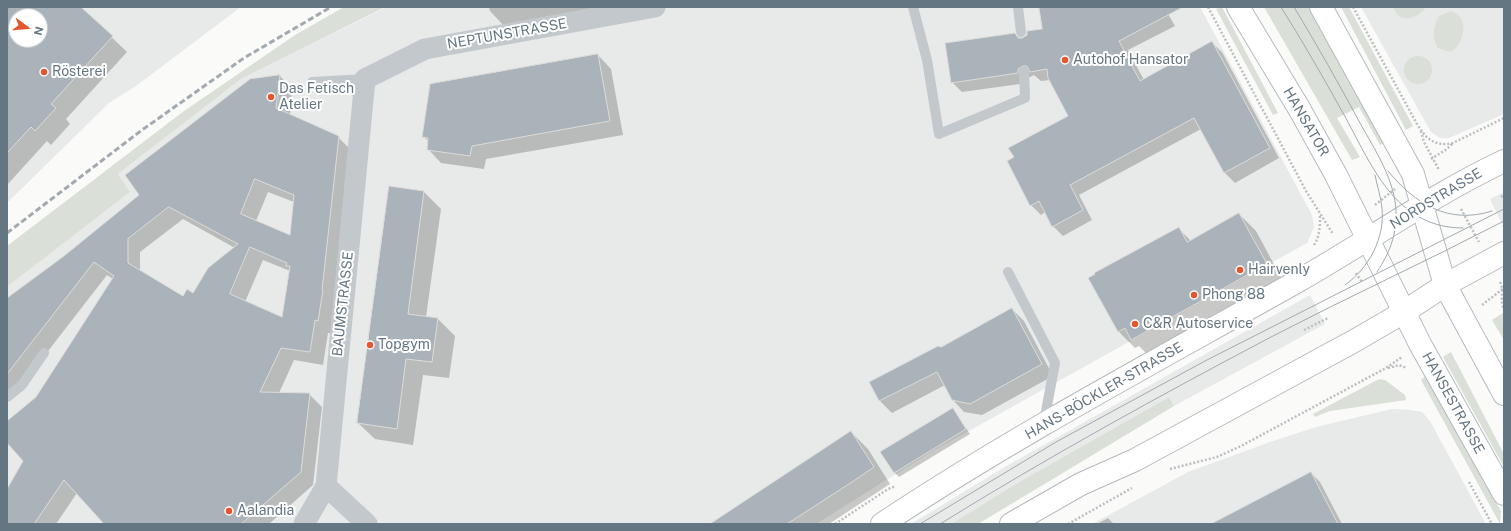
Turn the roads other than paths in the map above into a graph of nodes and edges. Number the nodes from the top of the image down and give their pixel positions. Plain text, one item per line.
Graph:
1 (655, 7) edge
2 (913, 7) edge
3 (1018, 7) edge
4 (1238, 7) edge
5 (1321, 7) edge
6 (1021, 32) dead end
7 (1024, 72) dead end
8 (365, 78) junction
9 (312, 82) dead end
10 (1504, 162) edge
11 (1422, 207) junction
12 (1369, 239) junction
13 (1504, 254) edge
14 (1008, 272) dead end
15 (1445, 285) junction
16 (1404, 312) junction
17 (44, 353) dead end
18 (1504, 394) edge
19 (7, 397) edge
20 (1044, 425) junction
21 (326, 486) junction
22 (1504, 494) edge
23 (304, 524) edge
24 (367, 524) edge
25 (882, 524) edge
26 (1011, 524) edge

1 - 8 street, NEPTUNSTRASSE
2 - 7 lane
3 - 6 lane
4 - 12 main road, HANSATOR
5 - 11 main road
8 - 9 lane
8 - 21 street, BAUMSTRASSE
10 - 11 main road, NORDSTRASSE
11 - 12 main road, NORDSTRASSE
11 - 15 main road
12 - 16 main road, HANSATOR
12 - 20 main road, HANS-BÖCKLER-STRASSE
13 - 15 main road
14 - 20 lane
15 - 16 main road
15 - 18 main road
16 - 22 main road, HANSESTRASSE
16 - 26 main road
17 - 19 lane
20 - 25 main road, HANS-BÖCKLER-STRASSE
21 - 23 street, BAUMSTRASSE
21 - 24 street

